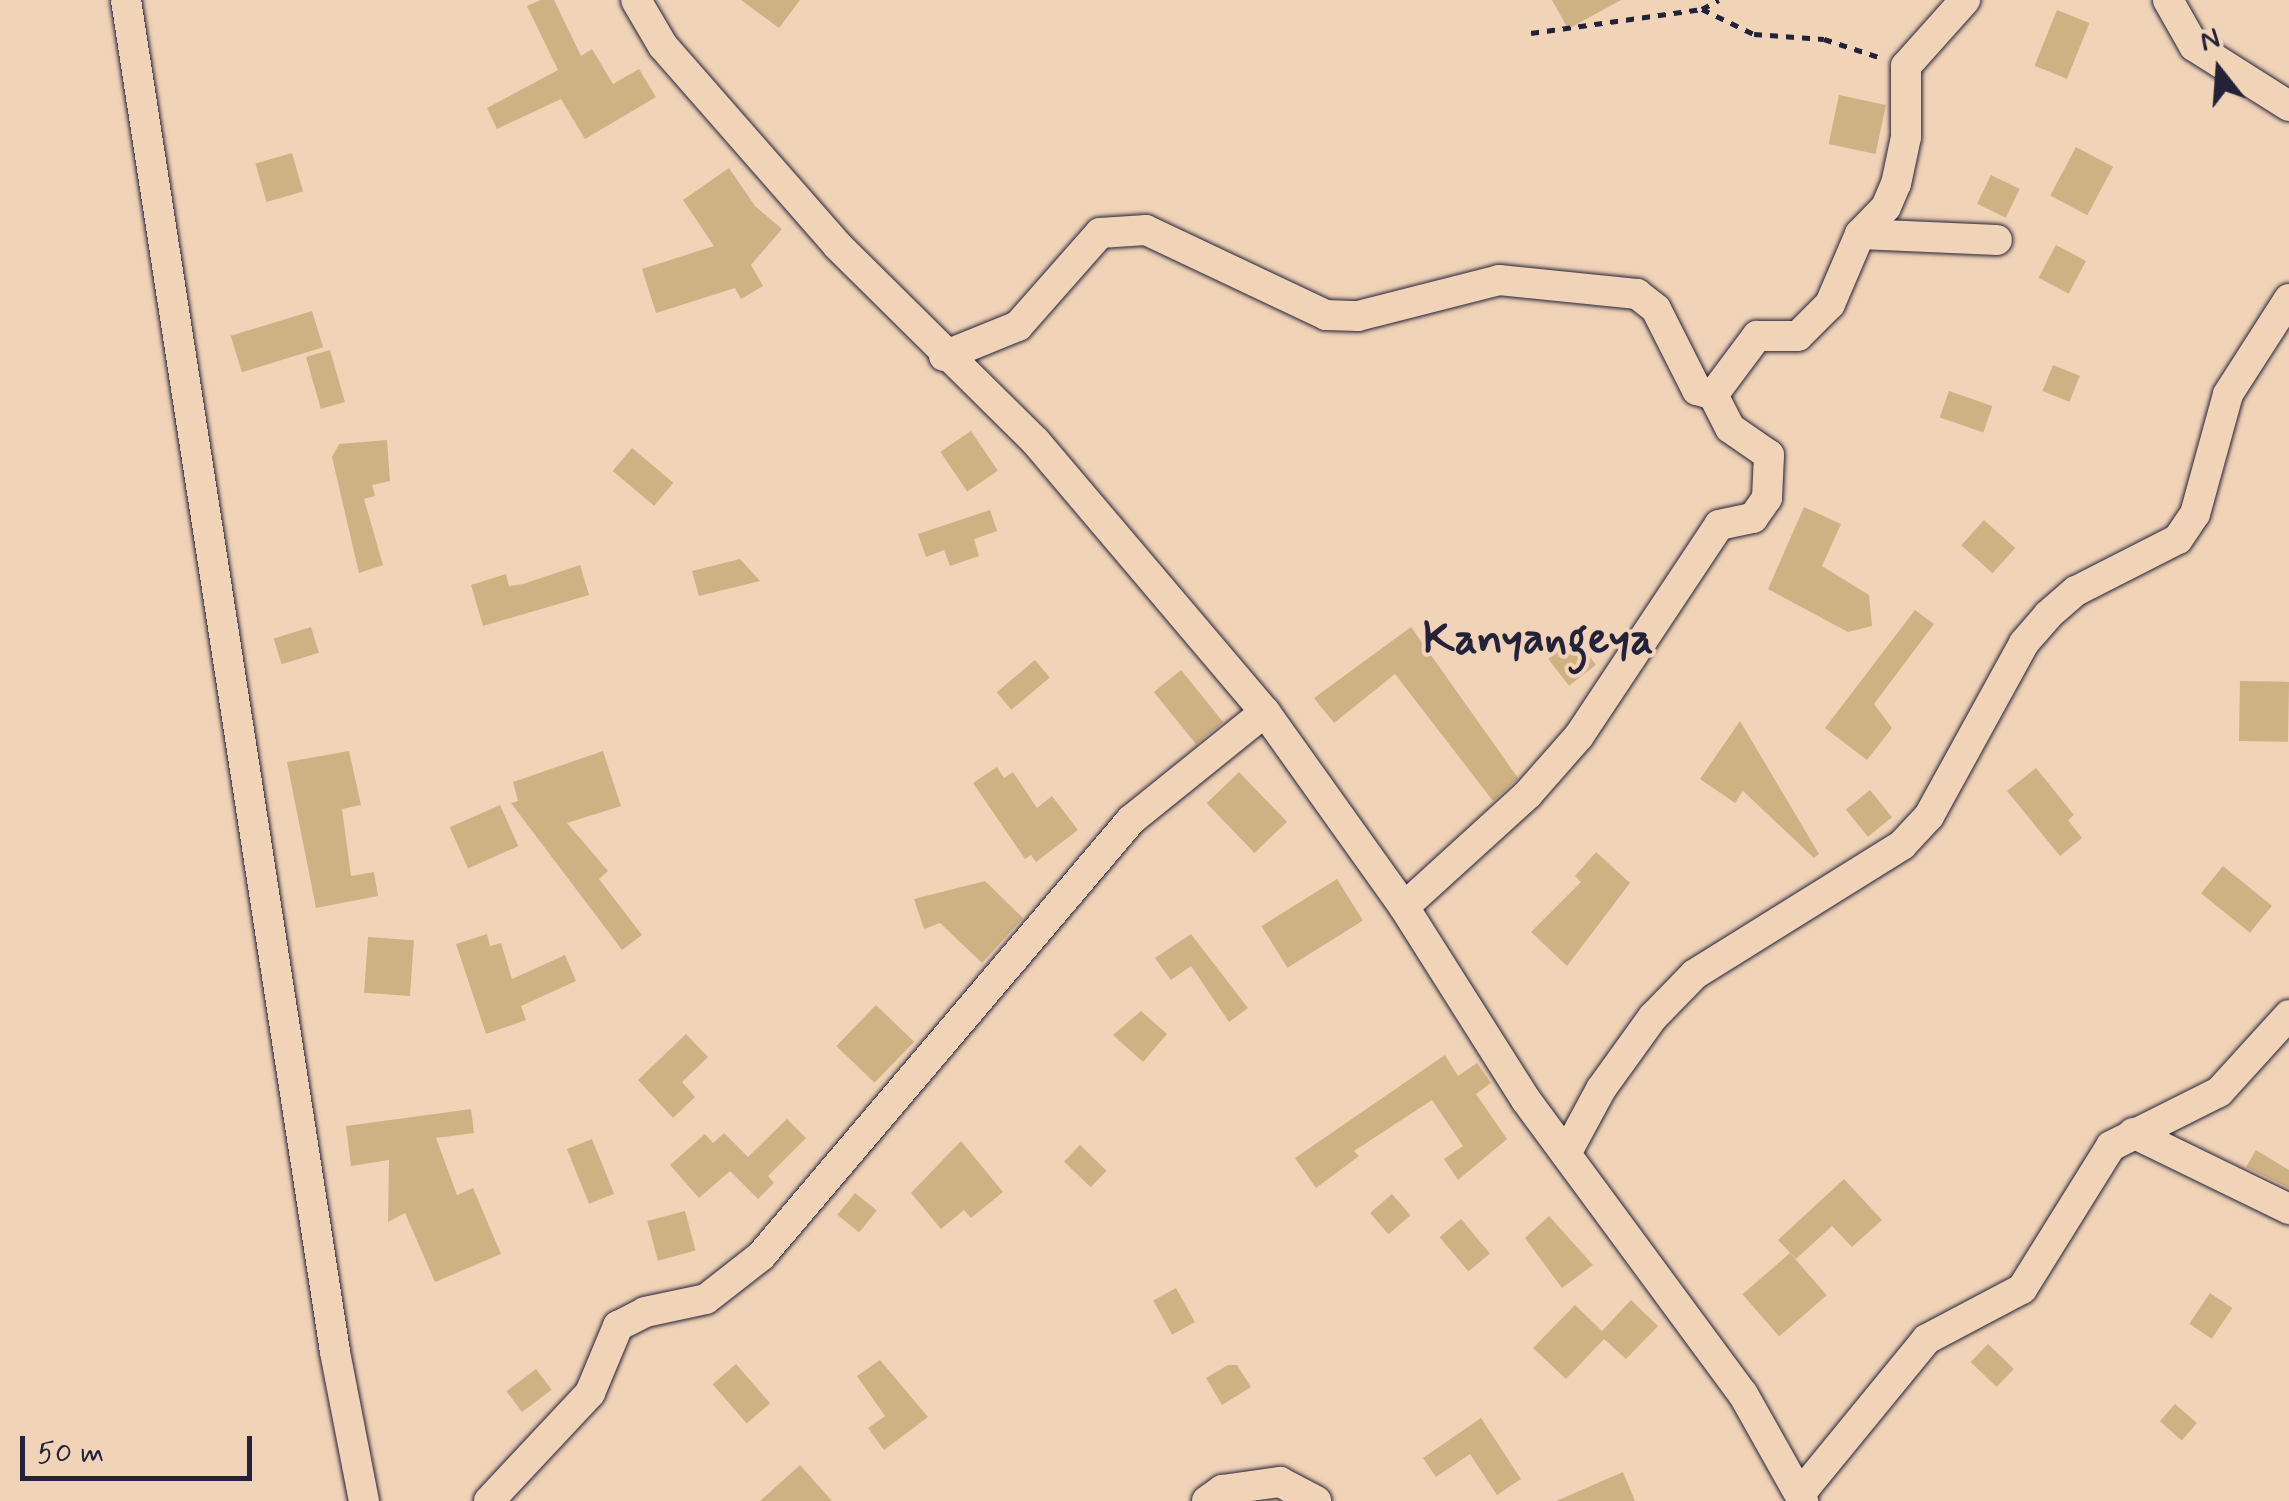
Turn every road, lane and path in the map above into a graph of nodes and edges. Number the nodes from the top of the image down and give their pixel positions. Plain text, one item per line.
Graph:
1 (126, 0) edge
2 (636, 0) edge
3 (1719, 0) edge
4 (1965, 0) edge
5 (2168, 0) edge
6 (1702, 10) junction
7 (1531, 34) dead end
8 (1906, 66) junction
9 (2289, 106) edge
10 (1860, 234) junction
11 (1997, 240) dead end
12 (2289, 298) edge
13 (944, 356) junction
14 (1713, 395) junction
15 (1265, 712) junction
16 (1404, 907) junction
17 (2289, 1015) edge
18 (2133, 1133) junction
19 (1566, 1154) junction
20 (2289, 1209) edge
21 (1802, 1498) edge
22 (364, 1501) edge
23 (489, 1501) edge
24 (1207, 1501) edge
25 (1316, 1501) edge

1 - 22 street
2 - 13 street
3 - 6 path
4 - 8 street
5 - 9 street
6 - 7 path
6 - 8 path
8 - 10 street
10 - 11 street
10 - 14 street
12 - 19 street
13 - 14 street
13 - 15 street
14 - 16 street
15 - 16 street
15 - 23 street
16 - 19 street
17 - 18 street
18 - 20 street
18 - 21 street
19 - 21 street
24 - 25 street

